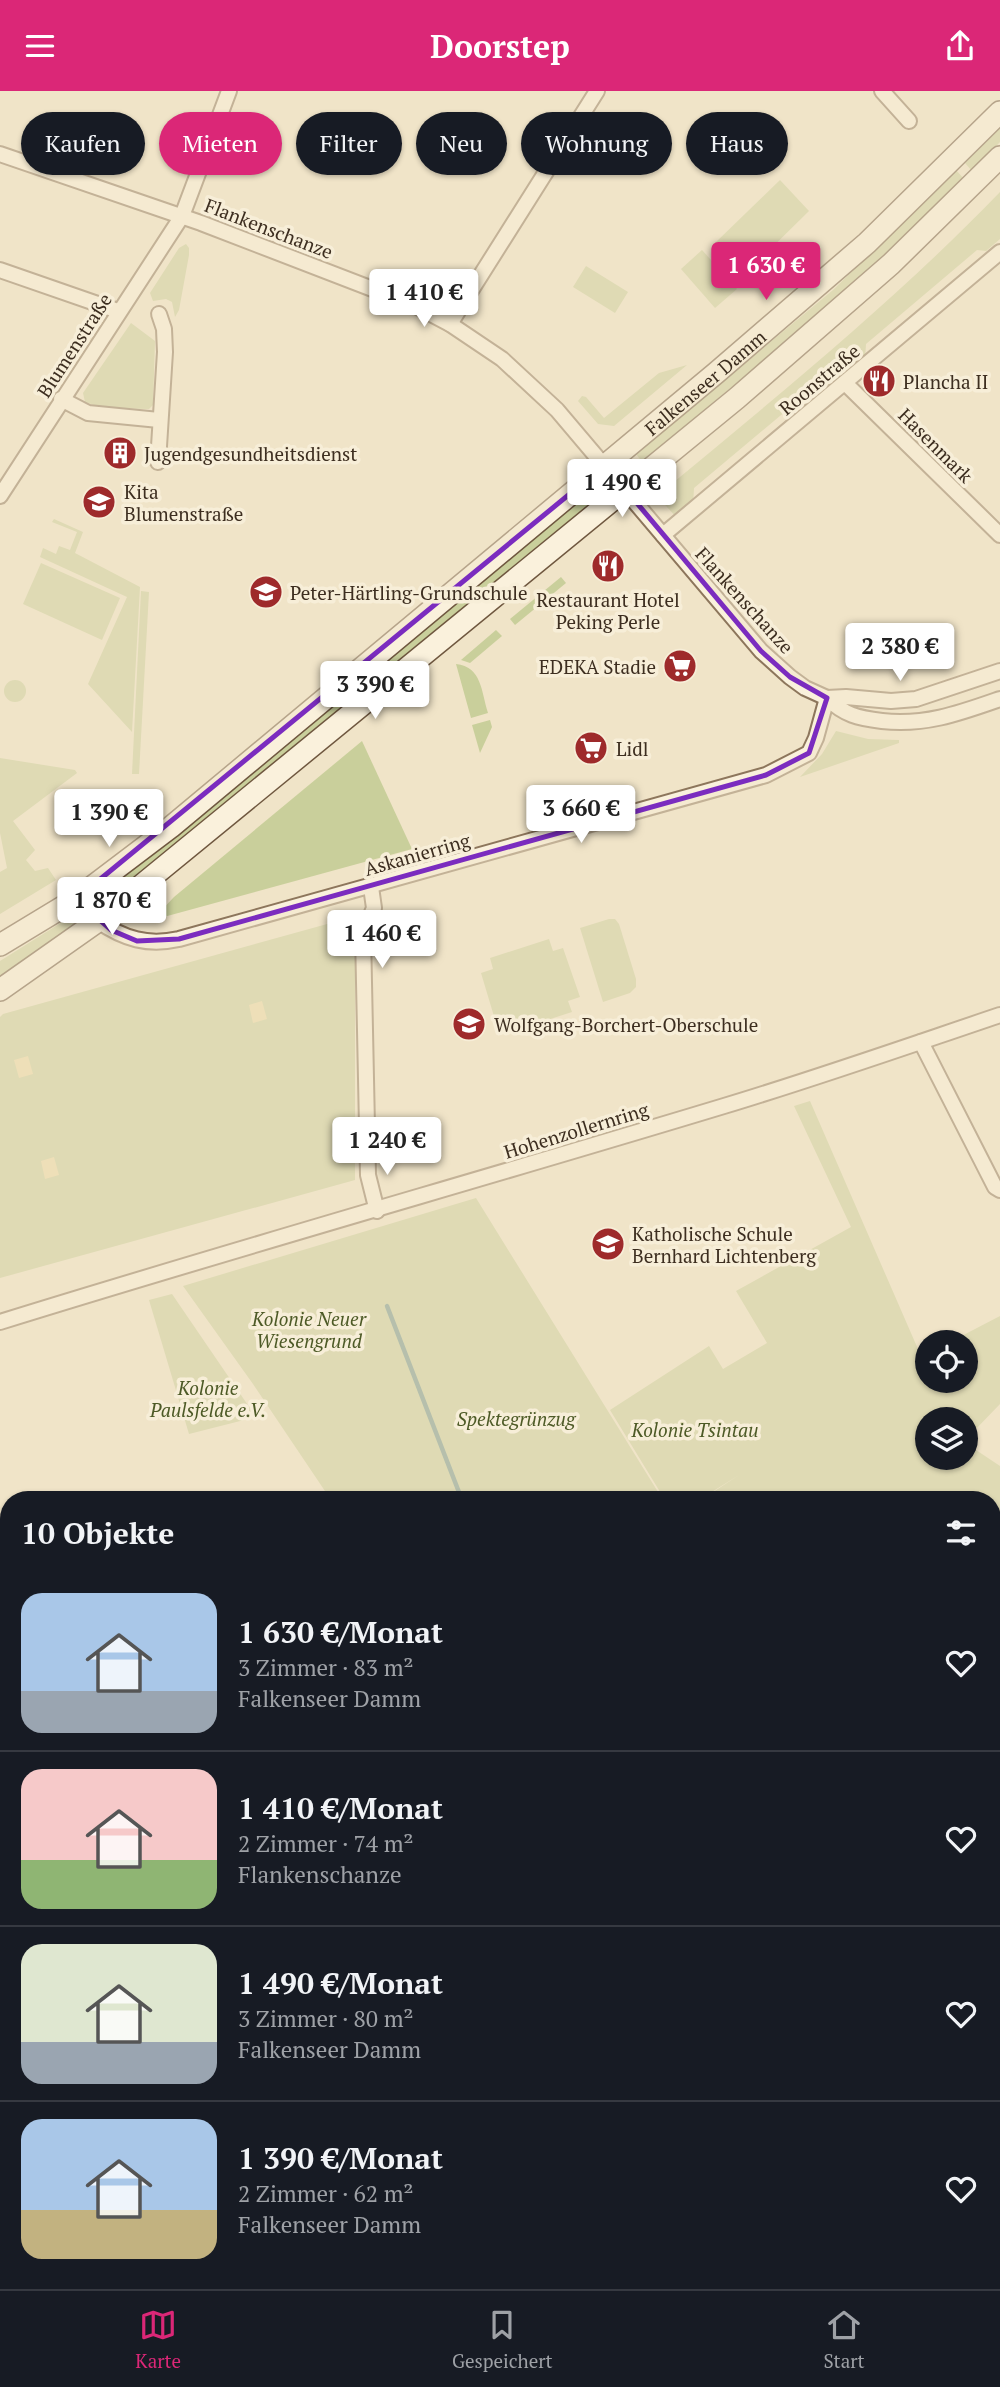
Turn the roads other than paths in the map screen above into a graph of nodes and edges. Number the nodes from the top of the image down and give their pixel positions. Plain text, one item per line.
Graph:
1 (229, 91) edge
2 (597, 91) edge
3 (882, 91) edge
4 (1000, 112) edge
5 (909, 121) dead end
6 (0, 153) edge
7 (1000, 157) edge
8 (181, 216) junction
9 (1000, 252) edge
10 (0, 270) edge
11 (118, 311) junction
12 (159, 314) dead end
13 (450, 324) junction
14 (845, 383) junction
15 (61, 399) junction
16 (159, 420) junction
17 (158, 462) dead end
18 (605, 465) junction
19 (626, 489) junction
20 (0, 496) edge
21 (663, 535) junction
22 (1000, 535) edge
23 (1000, 671) edge
24 (828, 698) junction
25 (916, 699) junction
26 (1000, 699) edge
27 (923, 723) junction
28 (371, 887) junction
29 (76, 899) junction
30 (98, 922) junction
31 (0, 945) edge
32 (0, 990) edge
33 (1000, 1016) edge
34 (921, 1042) junction
35 (1000, 1190) edge
36 (377, 1211) junction
37 (0, 1322) edge

1 - 8 street, Blumenstraße
2 - 13 street
3 - 5 street
4 - 18 main road, Falkenseer Damm
6 - 8 street, Flankenschanze
7 - 19 main road, Falkenseer Damm
8 - 11 street, Blumenstraße
8 - 13 street, Flankenschanze
9 - 14 street, Roonstraße
10 - 11 street
11 - 15 street, Blumenstraße
12 - 16 street
13 - 18 street, Flankenschanze
14 - 21 street, Roonstraße
14 - 22 street, Hasenmark
15 - 16 street
15 - 20 street, Blumenstraße
16 - 17 street
18 - 19 street, Flankenschanze
18 - 29 main road, Falkenseer Damm
19 - 21 street, Flankenschanze
19 - 30 main road, Falkenseer Damm
21 - 24 street, Flankenschanze
23 - 25 street, Flankenschanze
24 - 25 street, Flankenschanze
24 - 27 street, Flankenschanze
24 - 28 street, Askanierring
25 - 27 street
26 - 27 street, Flankenschanze
28 - 30 street, Askanierring
28 - 36 street
29 - 30 main road
29 - 31 main road, Falkenseer Damm
30 - 32 main road, Falkenseer Damm
33 - 34 street, Hohenzollernring
34 - 35 street
34 - 36 street, Hohenzollernring
36 - 37 street, Hohenzollernring

